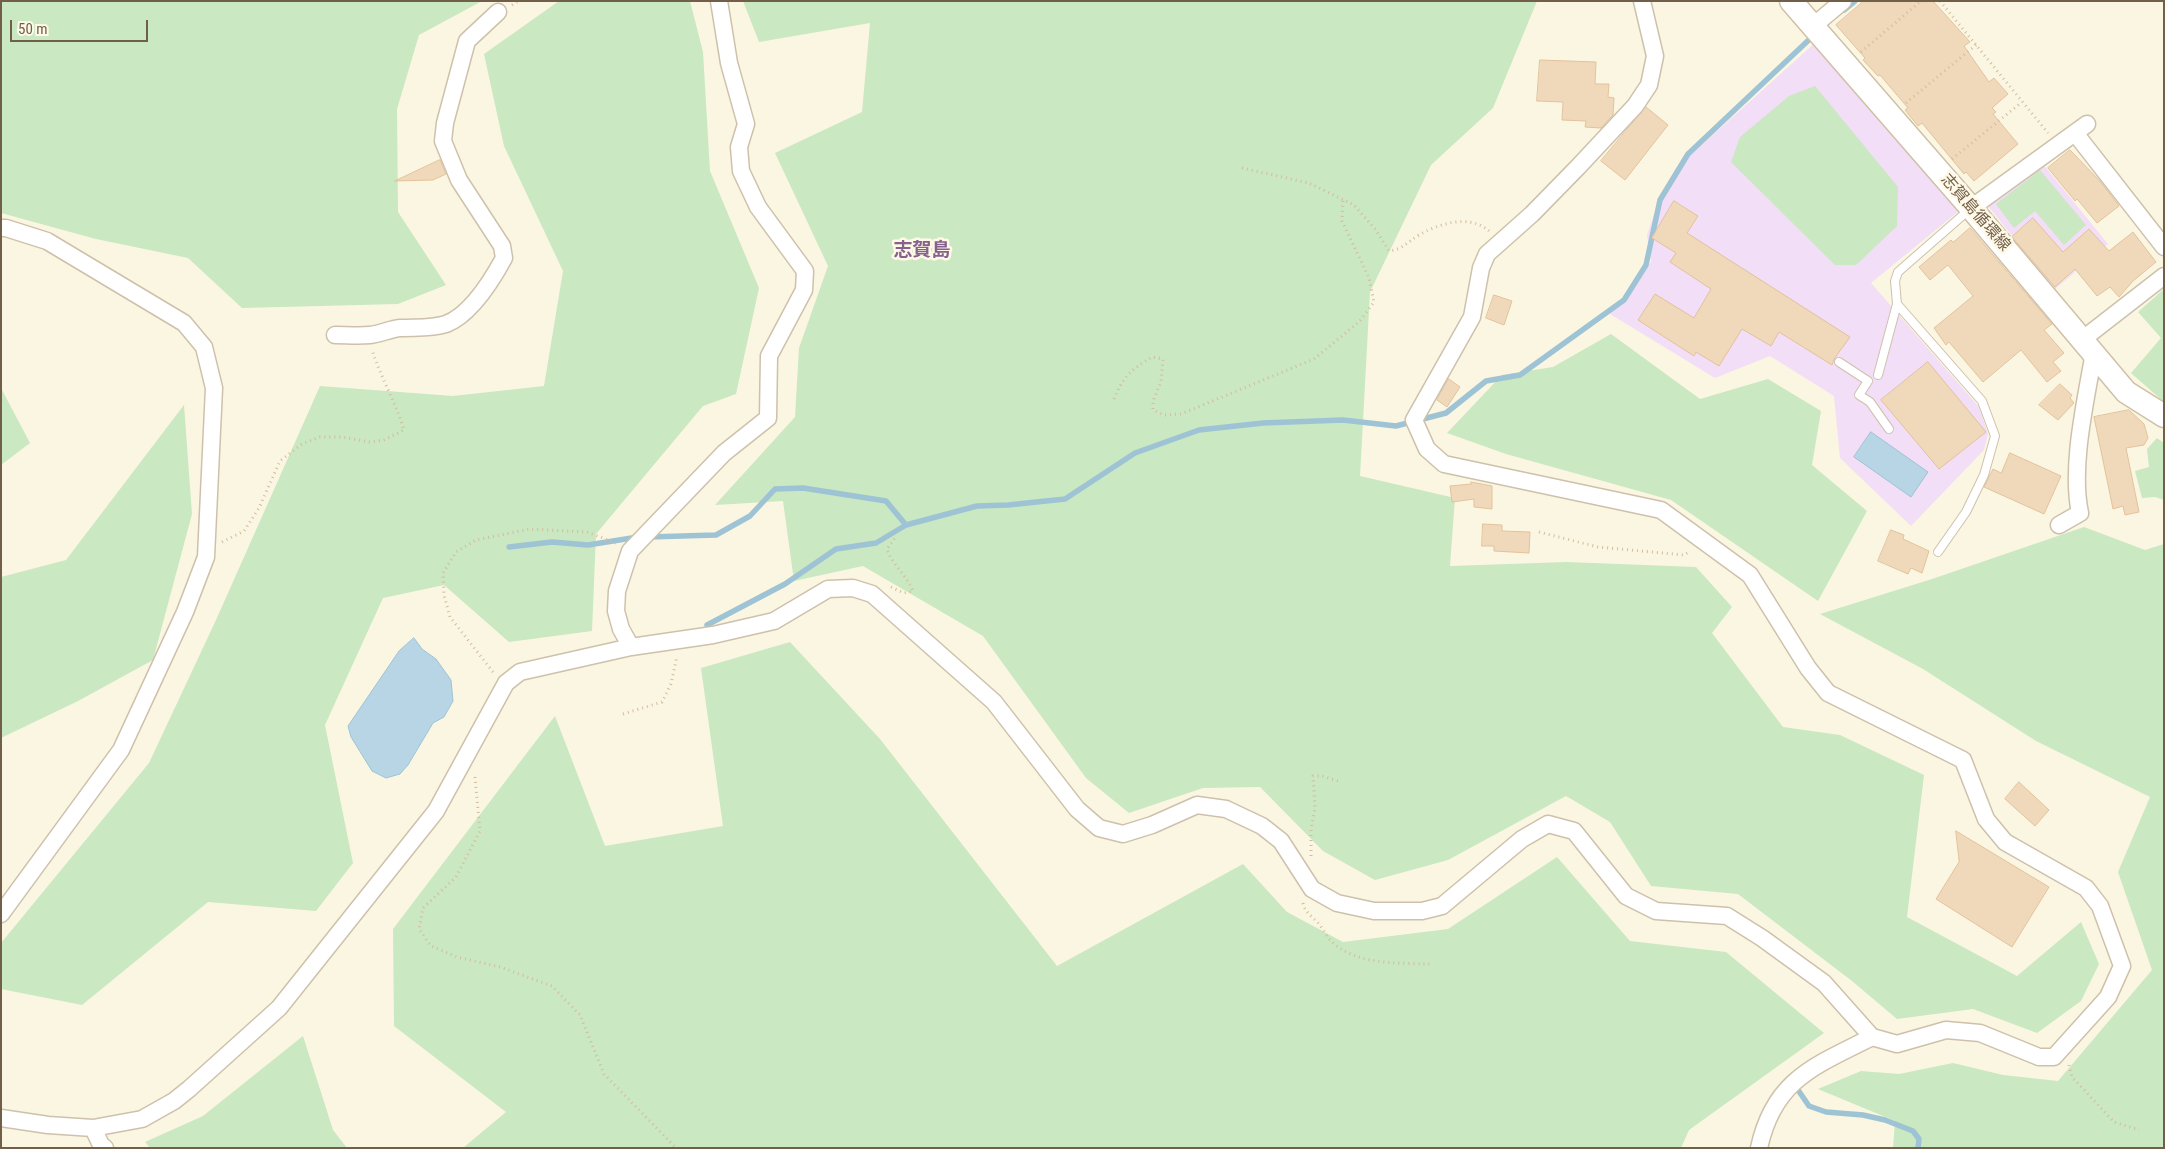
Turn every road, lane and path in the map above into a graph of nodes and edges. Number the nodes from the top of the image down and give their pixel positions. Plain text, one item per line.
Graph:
1 (719, 1) edge
2 (1642, 1) edge
3 (1791, 1) edge
4 (1843, 1) edge
5 (1921, 1) edge
6 (1940, 1) edge
7 (498, 12) dead end
8 (1818, 34) junction
9 (1976, 45) junction
10 (1845, 65) junction
11 (2022, 102) junction
12 (1890, 116) junction
13 (2058, 145) junction
14 (1242, 168) dead end
15 (1938, 170) junction
16 (1343, 200) junction
17 (1971, 208) junction
18 (1, 228) edge
19 (1501, 241) junction
20 (2164, 247) edge
21 (2164, 276) edge
22 (1897, 304) junction
23 (335, 335) dead end
24 (368, 335) junction
25 (2088, 346) junction
26 (1839, 362) dead end
27 (1878, 375) dead end
28 (1114, 400) dead end
29 (2164, 416) edge
30 (1889, 429) dead end
31 (2059, 525) dead end
32 (1539, 532) dead end
33 (895, 538) dead end
34 (1708, 543) junction
35 (206, 550) junction
36 (630, 551) junction
37 (1938, 552) dead end
38 (883, 583) dead end
39 (680, 640) junction
40 (631, 648) junction
41 (502, 691) junction
42 (623, 714) dead end
43 (471, 746) junction
44 (1338, 781) dead end
45 (1307, 881) junction
46 (1, 914) edge
47 (1430, 964) dead end
48 (1872, 1037) junction
49 (2064, 1046) junction
50 (1, 1118) edge
51 (93, 1128) junction
52 (2138, 1130) dead end
53 (105, 1148) edge
54 (676, 1148) edge
55 (1759, 1148) edge

1 - 36 street
2 - 19 street
3 - 8 main road, 志賀島循環線
4 - 8 street
5 - 10 path
6 - 9 path
7 - 24 street
8 - 10 main road, 志賀島循環線
9 - 11 path
9 - 12 path
10 - 12 main road, 志賀島循環線
11 - 13 path
11 - 15 path
12 - 15 main road, 志賀島循環線
13 - 17 street
13 - 20 street
14 - 16 path
15 - 17 main road, 志賀島循環線
16 - 19 path
16 - 28 path
17 - 22 lane
17 - 25 main road, 志賀島循環線
18 - 35 street
19 - 34 street
21 - 25 street
22 - 27 lane
22 - 37 lane
23 - 24 street
24 - 35 path
25 - 29 main road, 志賀島循環線
25 - 31 street
26 - 30 lane
32 - 34 path
33 - 38 path
34 - 49 street
35 - 46 street
36 - 40 street
36 - 41 path
39 - 40 street
39 - 42 path
39 - 45 street
40 - 41 street
41 - 43 street
43 - 51 street
43 - 54 path
44 - 45 path
45 - 47 path
45 - 48 street
48 - 49 street
48 - 55 street
49 - 52 path
50 - 51 street
51 - 53 street

